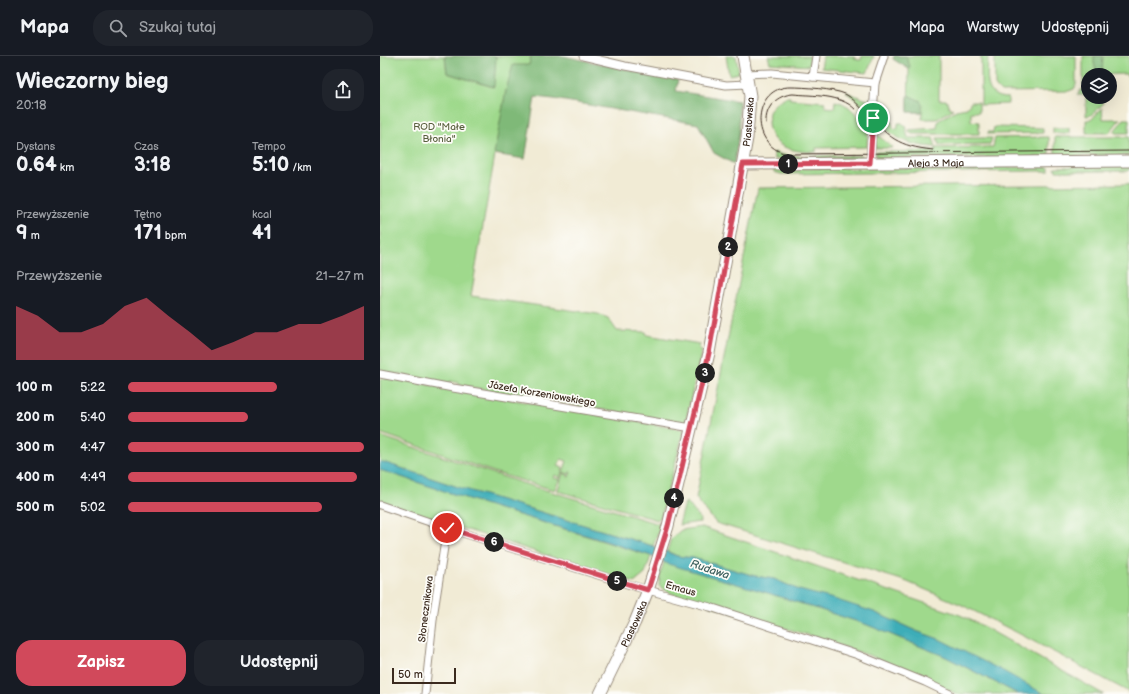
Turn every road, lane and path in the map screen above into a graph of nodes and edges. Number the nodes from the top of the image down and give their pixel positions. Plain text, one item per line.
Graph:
1 (583, 56) edge
2 (743, 56) edge
3 (816, 56) edge
4 (884, 56) edge
5 (813, 77) junction
6 (747, 79) junction
7 (875, 83) junction
8 (1129, 161) edge
9 (870, 163) junction
10 (743, 164) junction
11 (380, 374) edge
12 (692, 428) junction
13 (380, 505) edge
14 (447, 528) junction
15 (648, 590) junction
16 (425, 694) edge
17 (600, 694) edge
18 (950, 694) edge

1 - 6 street
2 - 6 street, Piastowska
3 - 5 street
4 - 7 street
5 - 6 street
5 - 7 street
6 - 10 street, Piastowska
7 - 9 street
8 - 9 street, Aleja 3 Maja
9 - 10 street, Aleja 3 Maja
10 - 12 street, Piastowska
11 - 12 street, Józefa Korzeniowskiego
12 - 15 street, Piastowska
13 - 14 street, Emaus
14 - 15 street, Emaus
14 - 16 street, Słonecznikowa
15 - 17 street, Piastowska
15 - 18 street, Emaus

